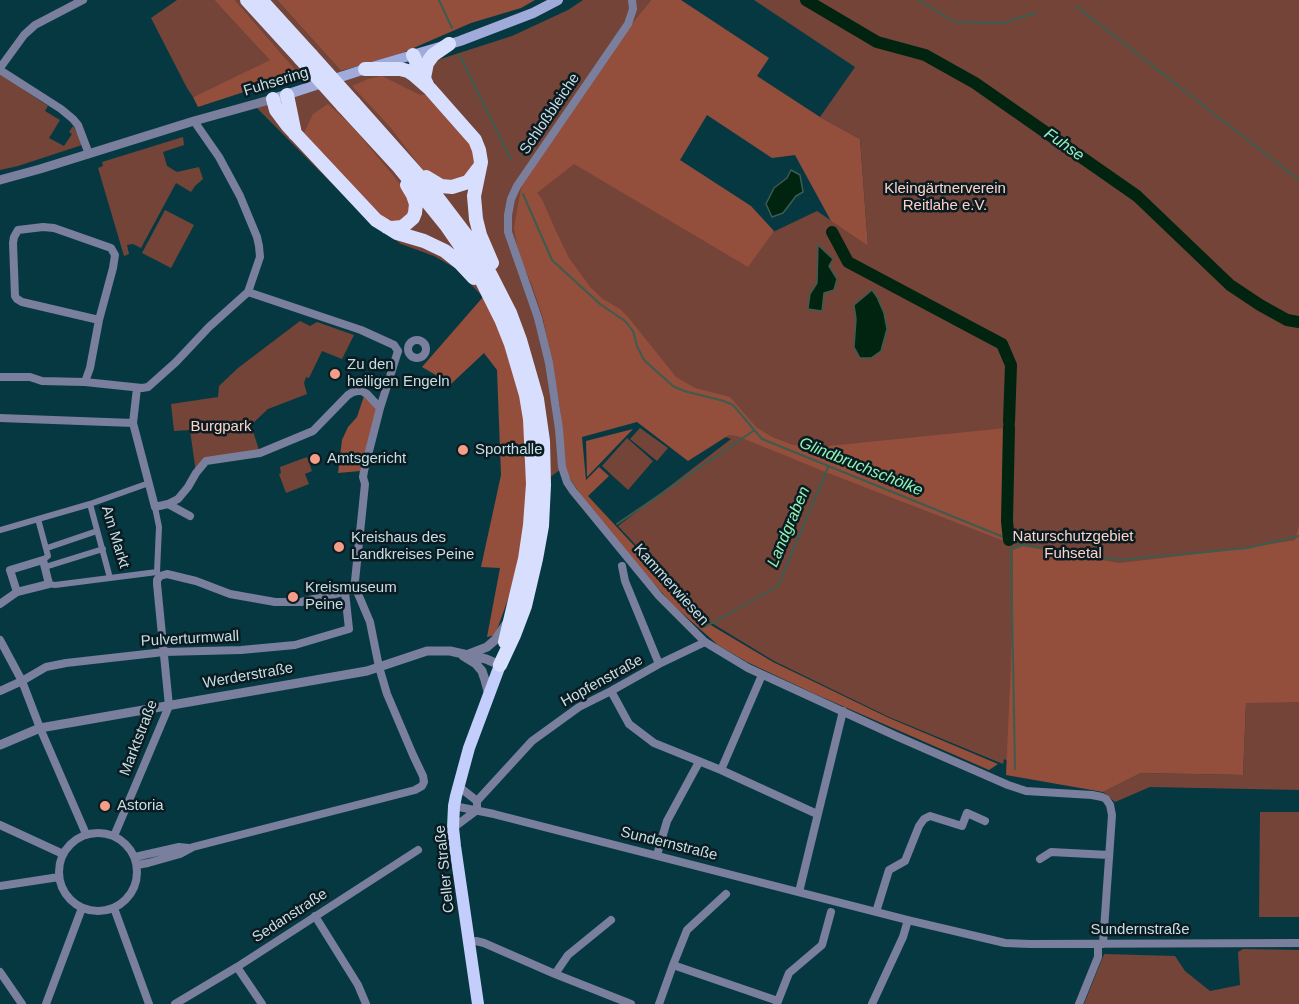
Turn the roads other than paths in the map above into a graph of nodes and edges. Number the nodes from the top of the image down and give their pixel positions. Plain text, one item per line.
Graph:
1 (82, 0) edge
2 (247, 0) edge
3 (261, 0) edge
4 (558, 0) edge
5 (632, 0) edge
6 (449, 44) junction
7 (413, 55) junction
8 (305, 57) junction
9 (0, 69) edge
10 (365, 69) junction
11 (422, 80) junction
12 (287, 95) junction
13 (273, 99) junction
14 (349, 104) junction
15 (196, 125) junction
16 (295, 134) junction
17 (88, 154) junction
18 (481, 162) junction
19 (399, 167) junction
20 (415, 170) junction
21 (0, 180) edge
22 (383, 225) junction
23 (513, 249) joint
24 (248, 292) junction
25 (494, 293) junction
26 (99, 320) junction
27 (396, 348) junction
28 (408, 351) dead end
29 (0, 377) edge
30 (85, 382) junction
31 (137, 388) junction
32 (380, 408) junction
33 (0, 418) edge
34 (134, 423) junction
35 (149, 483) junction
36 (90, 504) junction
37 (168, 504) junction
38 (155, 507) junction
39 (190, 516) dead end
40 (38, 519) junction
41 (0, 530) edge
42 (97, 531) junction
43 (47, 548) junction
44 (103, 549) junction
45 (44, 563) junction
46 (622, 566) dead end
47 (110, 578) junction
48 (48, 584) junction
49 (356, 589) junction
50 (17, 592) junction
51 (345, 592) junction
52 (0, 604) edge
53 (509, 620) junction
54 (0, 640) edge
55 (705, 642) junction
56 (164, 652) junction
57 (463, 654) junction
58 (659, 664) junction
59 (501, 665) junction
60 (379, 667) junction
61 (762, 675) junction
62 (22, 681) junction
63 (0, 691) edge
64 (611, 691) junction
65 (489, 697) junction
66 (169, 706) junction
67 (843, 711) junction
68 (40, 728) junction
69 (0, 745) edge
70 (699, 762) junction
71 (721, 770) junction
72 (458, 786) junction
73 (454, 806) junction
74 (477, 806) junction
75 (818, 814) junction
76 (985, 821) dead end
77 (0, 825) edge
78 (453, 828) junction
79 (86, 834) junction
80 (114, 836) junction
81 (418, 850) dead end
82 (63, 854) junction
83 (657, 855) junction
84 (1109, 855) junction
85 (1040, 859) dead end
86 (136, 861) junction
87 (59, 877) junction
88 (0, 886) edge
89 (799, 892) junction
90 (726, 894) dead end
91 (82, 908) junction
92 (114, 908) junction
93 (831, 912) dead end
94 (876, 912) junction
95 (315, 916) junction
96 (611, 920) dead end
97 (908, 920) junction
98 (469, 943) junction
99 (1299, 943) edge
100 (1101, 944) junction
101 (673, 965) junction
102 (237, 967) junction
103 (0, 972) edge
104 (555, 974) junction
105 (604, 993) junction
106 (778, 1003) edge
107 (22, 1004) edge
108 (46, 1004) edge
109 (149, 1004) edge
110 (176, 1004) edge
111 (262, 1004) edge
112 (366, 1004) edge
113 (478, 1004) edge
114 (606, 1004) edge
115 (631, 1004) edge
116 (659, 1004) edge
117 (872, 1004) edge
118 (1079, 1004) edge

1 - 9 street
2 - 8 highway
3 - 8 highway
4 - 6 main road, Fuhsering
5 - 23 street, Schloßbleiche
6 - 7 main road, Fuhsering
6 - 11 highway
7 - 10 main road, Fuhsering
7 - 11 highway
8 - 14 highway, bridge
9 - 17 street
10 - 11 highway
10 - 12 main road, Fuhsering
11 - 18 highway
12 - 13 main road, Fuhsering
12 - 16 highway
13 - 15 street, Fuhsering
13 - 16 highway
14 - 19 highway
14 - 20 highway
15 - 17 street, Fuhsering
15 - 24 street
16 - 22 highway
17 - 21 street, Fuhsering
18 - 20 highway
18 - 25 highway
19 - 22 highway
19 - 25 highway
20 - 25 highway
22 - 25 highway
23 - 55 street, Kammerwiesen
24 - 27 street
24 - 31 street
25 - 53 highway
25 - 59 highway
26 - 26 street
26 - 30 street
27 - 28 street
27 - 32 street
29 - 30 street
30 - 31 street
31 - 34 street
32 - 37 street
32 - 49 street
33 - 34 street
34 - 35 street
35 - 36 street, Am Markt
35 - 38 street, Am Markt
36 - 40 street
36 - 42 street, Am Markt
37 - 38 street
37 - 39 street
38 - 47 street, Am Markt
40 - 41 street
40 - 43 street
42 - 43 street
42 - 44 street, Am Markt
43 - 45 street
44 - 45 street
44 - 47 street, Am Markt
45 - 48 street
45 - 50 street
46 - 58 street, Kammerwiesen
47 - 48 street
48 - 50 street
49 - 51 street
49 - 60 street
50 - 52 street
51 - 56 street, Pulverturmwall
51 - 56 street, Marktstraße
53 - 57 street
53 - 59 highway
54 - 62 street
55 - 58 street, Hopfenstraße
55 - 61 street, Kammerwiesen
56 - 62 street, Pulverturmwall
56 - 66 street, Marktstraße
57 - 59 street, Werderstraße
57 - 60 street, Werderstraße
57 - 65 street
58 - 64 street, Hopfenstraße
59 - 65 main road, Celler Straße
60 - 66 street, Werderstraße
60 - 86 street
61 - 67 street, Kammerwiesen
61 - 71 street
62 - 63 street, Pulverturmwall
62 - 68 street
64 - 70 street
64 - 74 street, Hopfenstraße
65 - 72 main road, Celler Straße
66 - 68 street, Werderstraße
66 - 80 street, Marktstraße
67 - 75 street
67 - 84 street, Kammerwiesen
68 - 69 street, Werderstraße
68 - 79 street
70 - 71 street
70 - 83 street
71 - 75 street
72 - 73 main road, Celler Straße
72 - 74 street
73 - 74 street, Sundernstraße
73 - 78 main road, Celler Straße
74 - 78 street, Hopfenstraße
74 - 83 street, Sundernstraße
75 - 89 street
76 - 94 street
77 - 82 street
78 - 98 main road, Celler Straße
79 - 80 street
79 - 82 street
80 - 86 street
81 - 95 street, Sedanstraße
82 - 87 street
83 - 89 street, Sundernstraße
84 - 85 street
84 - 100 street
86 - 92 street
87 - 88 street
87 - 91 street
89 - 94 street, Sundernstraße
90 - 101 street
91 - 92 street
91 - 108 street
92 - 109 street
93 - 106 street
94 - 97 street, Sundernstraße
95 - 102 street, Sedanstraße
95 - 112 street
96 - 104 street
97 - 100 street, Sundernstraße
97 - 117 street
98 - 104 street
98 - 113 main road, Celler Straße
99 - 100 street, Sundernstraße
100 - 118 street
101 - 106 street
101 - 116 street
102 - 110 street, Sedanstraße
102 - 111 street
103 - 107 street
104 - 105 street
105 - 114 street
105 - 115 street

